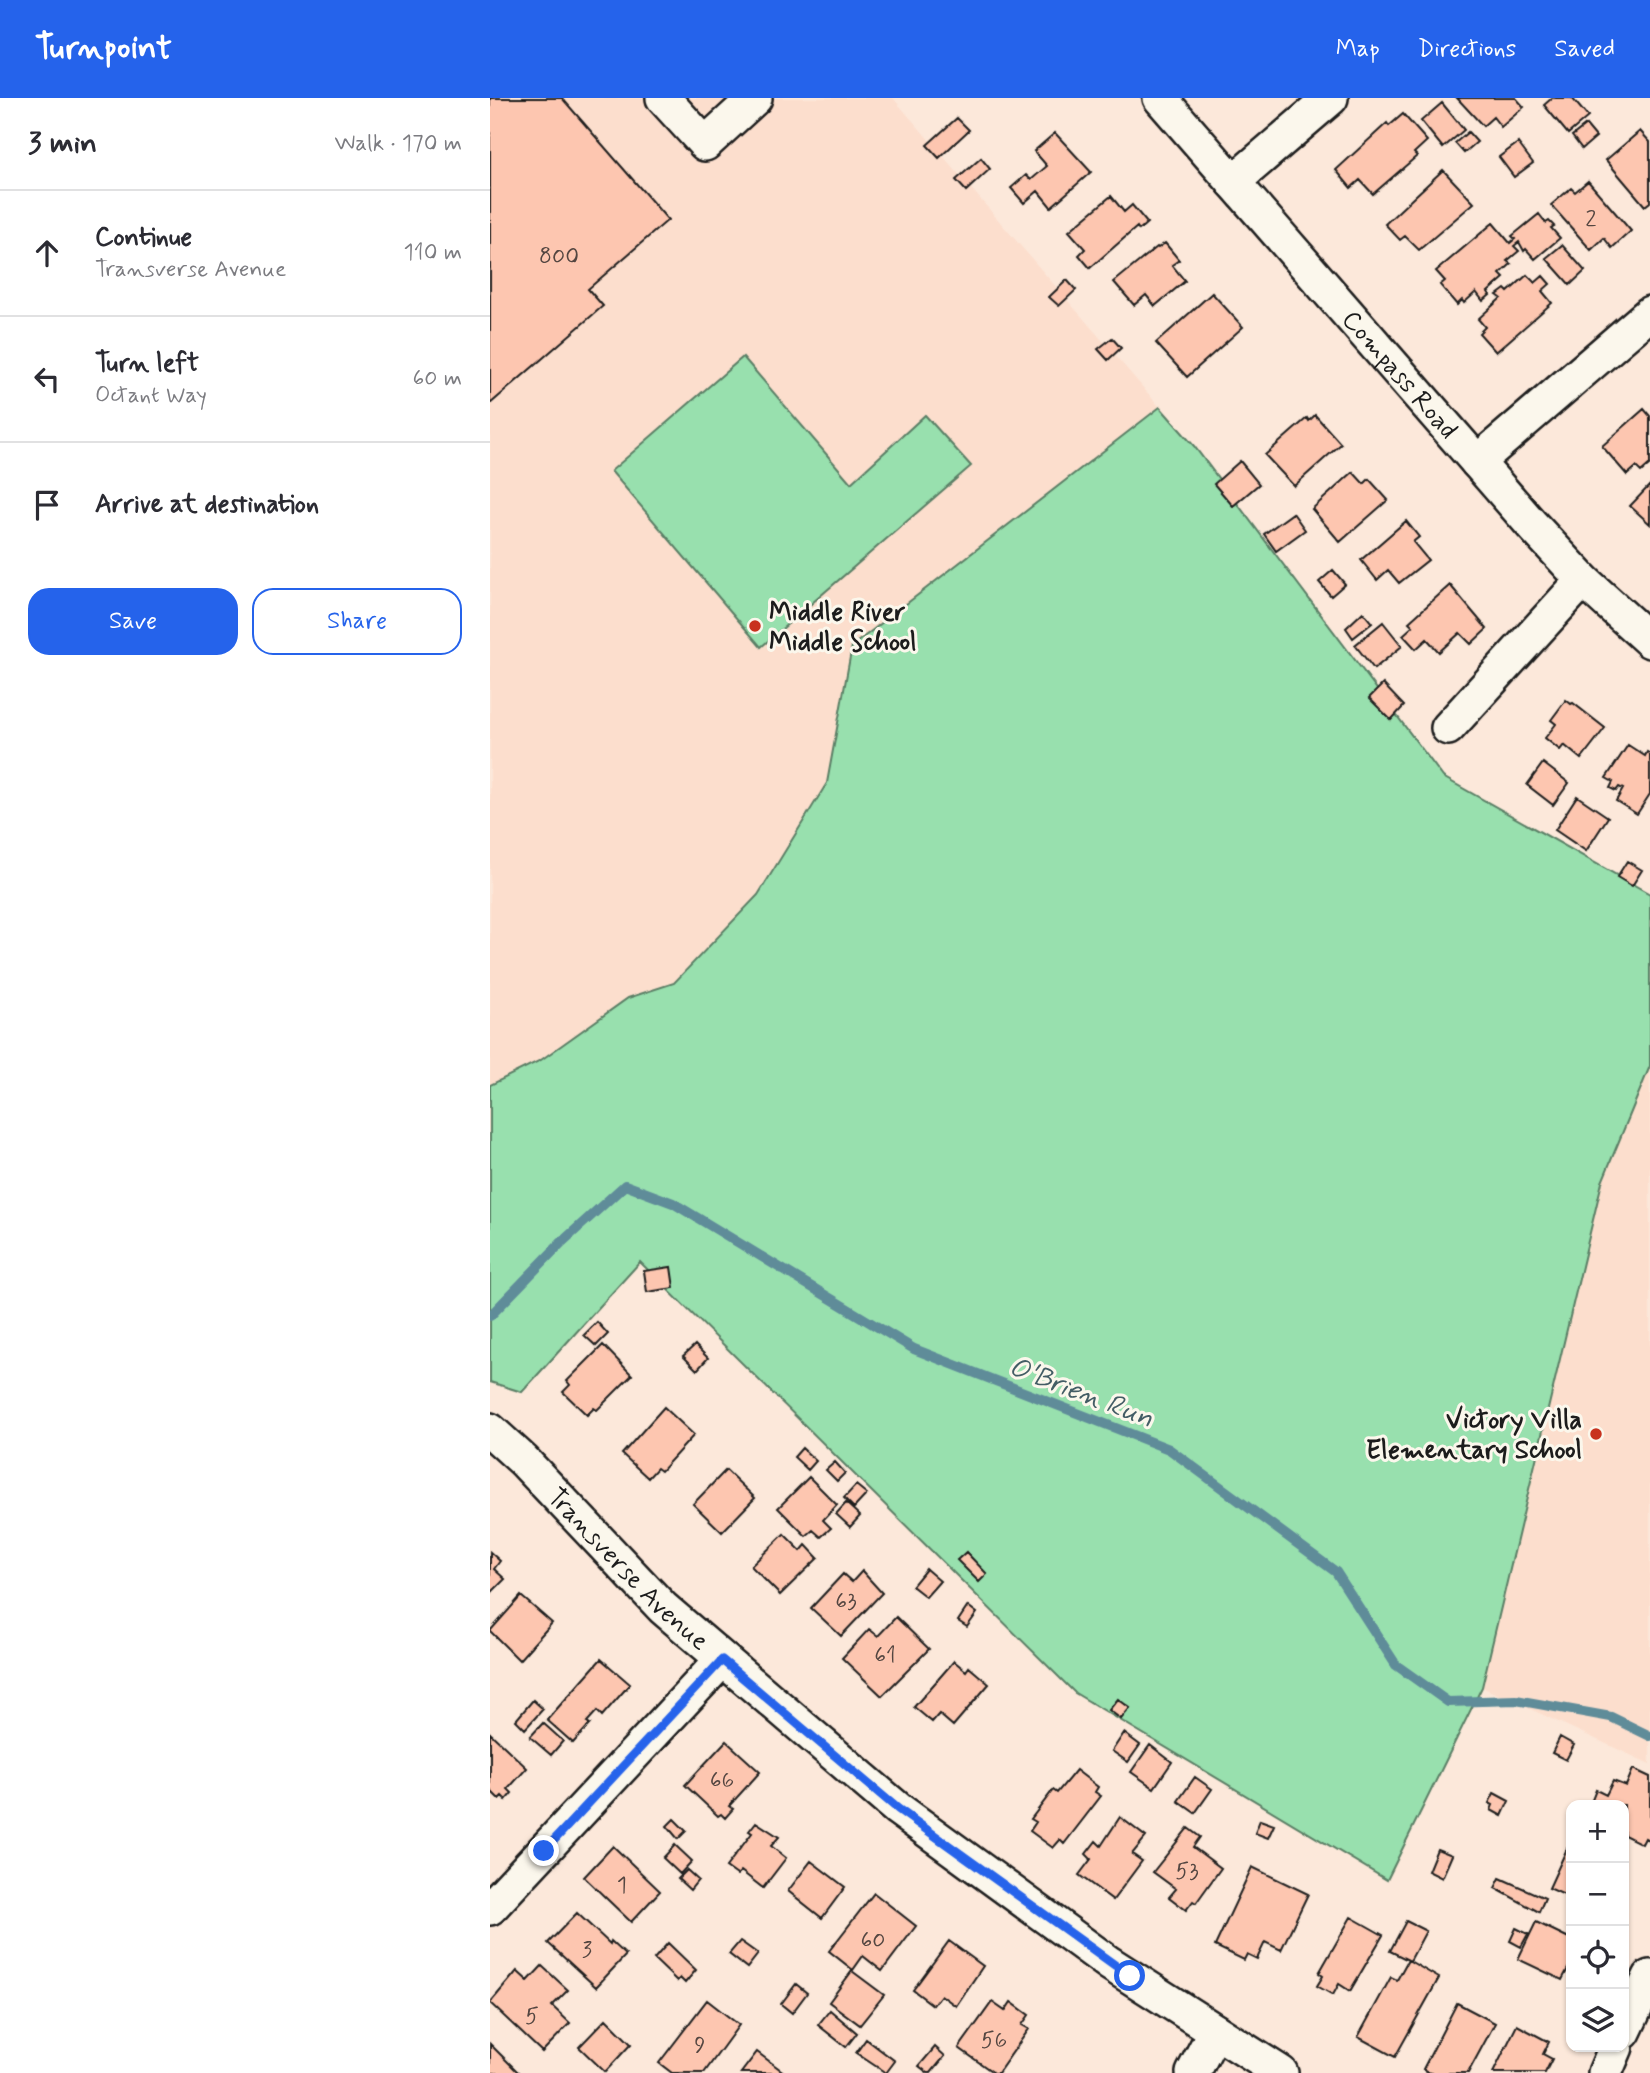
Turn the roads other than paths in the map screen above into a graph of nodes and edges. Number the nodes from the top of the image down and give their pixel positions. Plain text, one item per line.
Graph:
1 (663, 98) edge
2 (755, 98) edge
3 (1160, 98) edge
4 (1331, 98) edge
5 (1233, 182) junction
6 (1650, 313) edge
7 (1476, 462) junction
8 (1583, 580) junction
9 (1650, 641) edge
10 (1448, 728) dead end
11 (490, 1430) edge
12 (722, 1660) junction
13 (490, 1908) edge
14 (1650, 1977) edge
15 (1629, 2021) edge
16 (1215, 2031) junction
17 (1614, 2052) edge
18 (1193, 2073) edge
19 (1281, 2073) edge
20 (1605, 2073) edge

1 - 2 street
3 - 5 street, Compass Road
4 - 5 street
5 - 7 street, Compass Road
6 - 7 street
7 - 8 street, Compass Road
8 - 9 street, Compass Road
8 - 10 street
11 - 12 street, Transverse Avenue
12 - 13 street
12 - 16 street, Transverse Avenue
14 - 15 street
16 - 18 street
16 - 19 street, Transverse Avenue
17 - 20 street

